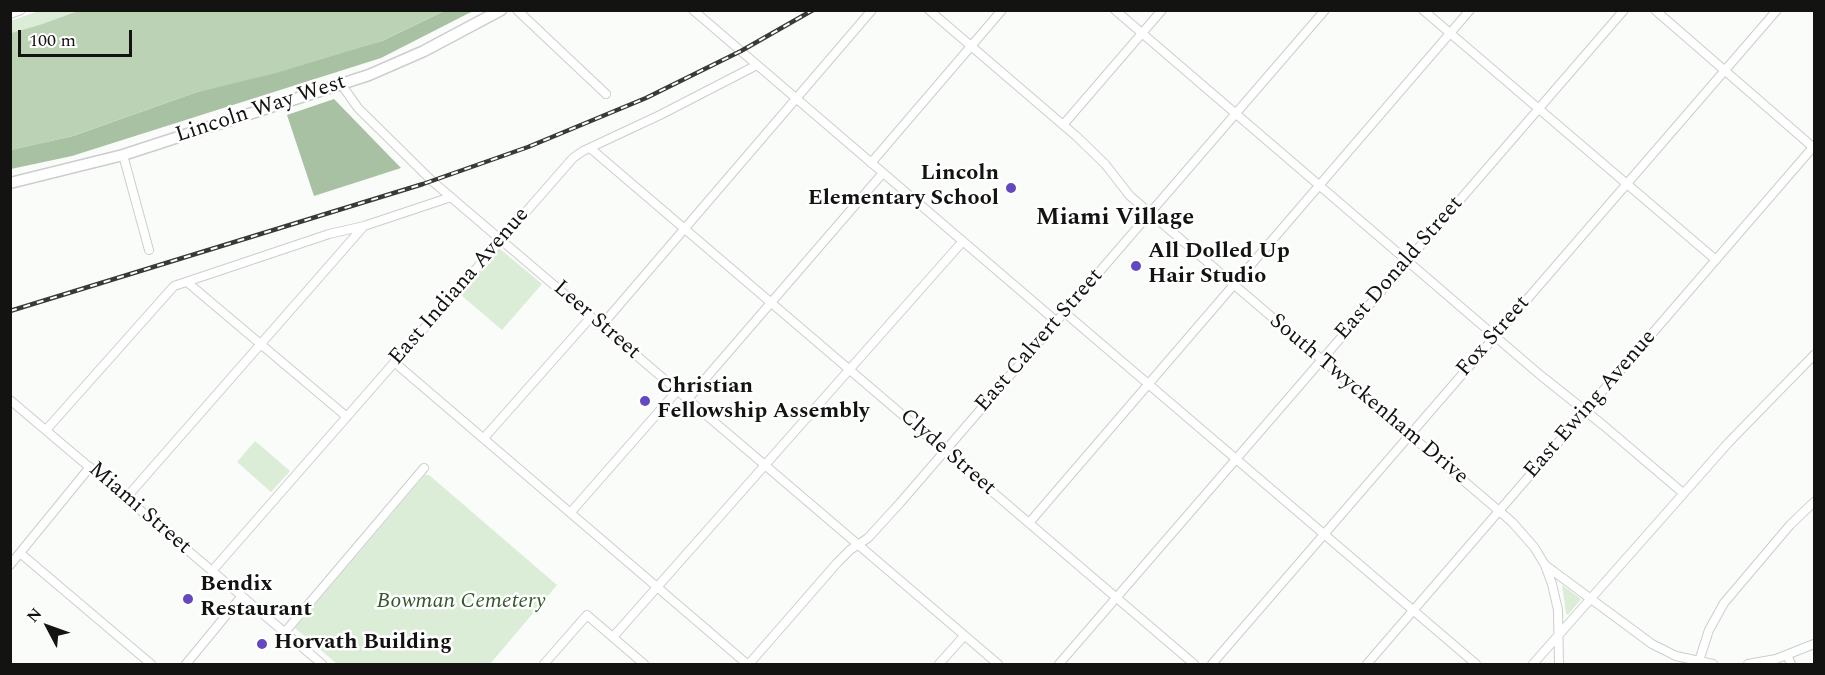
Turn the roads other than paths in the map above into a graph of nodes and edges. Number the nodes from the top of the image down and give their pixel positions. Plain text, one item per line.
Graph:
1 (21, 10) edge
2 (501, 10) edge
3 (517, 10) edge
4 (693, 10) edge
5 (872, 10) edge
6 (929, 10) edge
7 (1002, 10) edge
8 (1115, 10) edge
9 (1162, 10) edge
10 (1324, 10) edge
11 (1423, 10) edge
12 (1470, 10) edge
13 (1624, 10) edge
14 (1655, 10) edge
15 (1777, 10) edge
16 (10, 14) edge
17 (1142, 33) junction
18 (1450, 33) junction
19 (971, 47) junction
20 (757, 65) junction
21 (1725, 71) junction
22 (341, 84) junction
23 (606, 94) dead end
24 (796, 99) junction
25 (1539, 109) junction
26 (1235, 114) junction
27 (1063, 125) junction
28 (590, 147) junction
29 (1814, 148) edge
30 (123, 155) junction
31 (871, 163) junction
32 (882, 174) junction
33 (10, 183) edge
34 (1627, 184) junction
35 (1320, 185) junction
36 (451, 197) junction
37 (1150, 213) junction
38 (364, 226) junction
39 (684, 229) junction
40 (501, 241) junction
41 (963, 241) junction
42 (149, 250) dead end
43 (1716, 260) junction
44 (1408, 261) junction
45 (187, 282) junction
46 (1234, 285) junction
47 (771, 303) junction
48 (1064, 312) junction
49 (591, 317) junction
50 (1056, 321) junction
51 (602, 325) junction
52 (1495, 336) junction
53 (261, 345) junction
54 (1815, 355) edge
55 (1322, 360) junction
56 (394, 362) junction
57 (848, 369) junction
58 (1149, 384) junction
59 (677, 391) junction
60 (10, 400) edge
61 (687, 400) junction
62 (1586, 412) junction
63 (346, 417) junction
64 (46, 430) junction
65 (1409, 435) junction
66 (484, 438) junction
67 (944, 451) junction
68 (1236, 459) junction
69 (764, 465) junction
70 (90, 467) junction
71 (424, 468) dead end
72 (1683, 494) junction
73 (126, 498) junction
74 (1815, 502) edge
75 (1498, 511) junction
76 (571, 513) junction
77 (1029, 523) junction
78 (1324, 534) junction
79 (859, 546) junction
80 (20, 553) junction
81 (1545, 564) junction
82 (10, 565) edge
83 (212, 571) junction
84 (657, 586) junction
85 (242, 596) junction
86 (1117, 598) junction
87 (1591, 598) junction
88 (1413, 611) junction
89 (285, 633) junction
90 (1559, 634) junction
91 (964, 636) junction
92 (612, 638) junction
93 (1815, 644) edge
94 (1787, 655) junction
95 (1698, 663) edge
96 (151, 664) edge
97 (186, 664) edge
98 (322, 664) edge
99 (544, 664) edge
100 (644, 664) edge
101 (748, 664) edge
102 (939, 664) edge
103 (998, 664) edge
104 (1059, 664) edge
105 (1194, 664) edge
106 (1212, 664) edge
107 (1367, 664) edge
108 (1476, 664) edge
109 (1533, 664) edge
110 (1559, 664) edge
111 (1713, 664) edge
112 (1748, 664) edge
113 (1791, 664) edge

1 - 16 street
2 - 22 main road, Lincoln Way West
3 - 23 street
4 - 20 street
5 - 24 street
6 - 19 street, South Twyckenham Drive
7 - 19 street
8 - 17 street
9 - 17 street
10 - 26 street, East Calvert Street
11 - 18 street
12 - 18 street
13 - 25 street, East Donald Street
14 - 21 street
15 - 21 street, Fox Street
17 - 26 street
17 - 27 street
18 - 25 street
18 - 35 street
19 - 27 street, South Twyckenham Drive
19 - 31 street
20 - 24 street
20 - 28 street, East Indiana Avenue
21 - 29 street
21 - 34 street, Fox Street
22 - 30 main road, Lincoln Way West
22 - 36 street, Leer Street
24 - 31 street
24 - 39 street
25 - 34 street
25 - 44 street, East Donald Street
26 - 35 street
26 - 37 street, East Calvert Street
27 - 37 street, South Twyckenham Drive
28 - 39 street, Clyde Street
28 - 40 street, East Indiana Avenue
29 - 43 street, East Ewing Avenue
30 - 33 main road, Lincoln Way West
30 - 42 street
31 - 32 street
32 - 41 street
32 - 47 street
34 - 43 street
34 - 52 street, Fox Street
35 - 44 street
35 - 46 street
36 - 38 street
36 - 40 street, Leer Street
37 - 46 street, South Twyckenham Drive
37 - 48 street, East Calvert Street
38 - 45 street
38 - 53 street
39 - 47 street, Clyde Street
39 - 51 street
40 - 49 street, Leer Street
40 - 56 street, East Indiana Avenue
41 - 50 street
41 - 57 street
43 - 62 street, East Ewing Avenue
44 - 52 street
44 - 55 street, East Donald Street
45 - 53 street
45 - 64 street
46 - 55 street, South Twyckenham Drive
46 - 58 street
47 - 57 street, Clyde Street
47 - 61 street
48 - 50 street, East Calvert Street
48 - 58 street
49 - 51 street, Leer Street
49 - 66 street
50 - 67 street, East Calvert Street
51 - 59 street, Leer Street
52 - 62 street
52 - 65 street, Fox Street
53 - 63 street
53 - 73 street
54 - 72 street
55 - 65 street, South Twyckenham Drive
55 - 68 street, East Donald Street
56 - 63 street, East Indiana Avenue
56 - 66 street
57 - 67 street, Clyde Street
57 - 69 street
58 - 68 street
58 - 77 street
59 - 61 street, Leer Street
59 - 76 street
60 - 64 street, Miami Street
61 - 69 street, Leer Street
62 - 72 street
62 - 75 street, East Ewing Avenue
63 - 83 street, East Indiana Avenue
64 - 70 street, Miami Street
65 - 75 street, South Twyckenham Drive
65 - 78 street, Fox Street
66 - 76 street
67 - 77 street, Clyde Street
67 - 79 street, East Calvert Street
68 - 78 street
68 - 86 street, East Donald Street
69 - 79 street, Leer Street
69 - 84 street
70 - 73 street, Miami Street
70 - 80 street
71 - 89 street
72 - 87 street
73 - 83 street, Miami Street
74 - 95 street
75 - 81 street, South Twyckenham Drive
75 - 88 street, East Ewing Avenue
76 - 84 street
77 - 86 street, Clyde Street
78 - 88 street
78 - 106 street, Fox Street
79 - 91 street, Leer Street
79 - 101 street, East Calvert Street
80 - 82 street
80 - 96 street
81 - 87 street, South Twyckenham Drive
81 - 90 street
83 - 85 street, Miami Street
84 - 92 street
84 - 101 street
85 - 89 street, Miami Street
85 - 97 street
86 - 104 street, East Donald Street
86 - 105 street, Clyde Street
87 - 90 street
87 - 95 street, South Twyckenham Drive
88 - 107 street, East Ewing Avenue
88 - 108 street
89 - 98 street, Miami Street
90 - 109 street
90 - 110 street
91 - 102 street
91 - 103 street, Leer Street
92 - 99 street
92 - 100 street
93 - 94 street
94 - 112 street
94 - 113 street
95 - 111 street, South Twyckenham Drive

